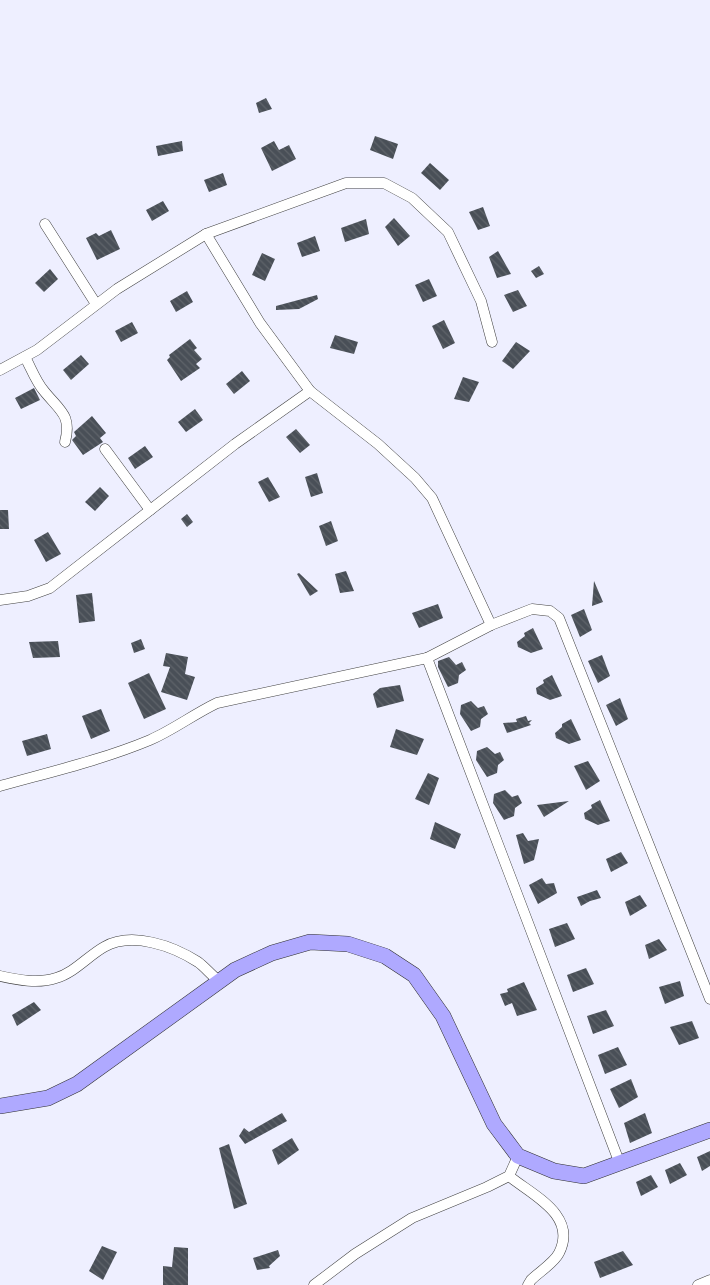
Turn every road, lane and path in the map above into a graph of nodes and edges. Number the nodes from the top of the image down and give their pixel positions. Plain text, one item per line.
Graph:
1 (45, 224) dead end
2 (206, 234) junction
3 (96, 304) junction
4 (492, 342) dead end
5 (25, 357) junction
6 (0, 370) edge
7 (310, 391) junction
8 (65, 442) dead end
9 (105, 449) dead end
10 (150, 510) junction
11 (0, 600) edge
12 (491, 625) junction
13 (426, 658) junction
14 (0, 786) edge
15 (0, 976) edge
16 (218, 980) junction
17 (710, 999) edge
18 (0, 1106) edge
19 (710, 1130) edge
20 (518, 1156) junction
21 (620, 1164) junction
22 (509, 1176) junction
23 (710, 1280) edge
24 (314, 1285) edge
25 (528, 1285) edge
26 (698, 1285) edge

1 - 3 street
2 - 3 street
2 - 4 street
2 - 7 street
3 - 5 street
5 - 6 street
5 - 8 street
7 - 10 street
7 - 12 street
9 - 10 street
10 - 11 street
12 - 13 street
12 - 17 street
13 - 14 street
13 - 21 street
15 - 16 street
16 - 18 street
16 - 20 street
19 - 21 street
20 - 21 street
20 - 22 street
22 - 24 street
22 - 25 street
23 - 26 street

